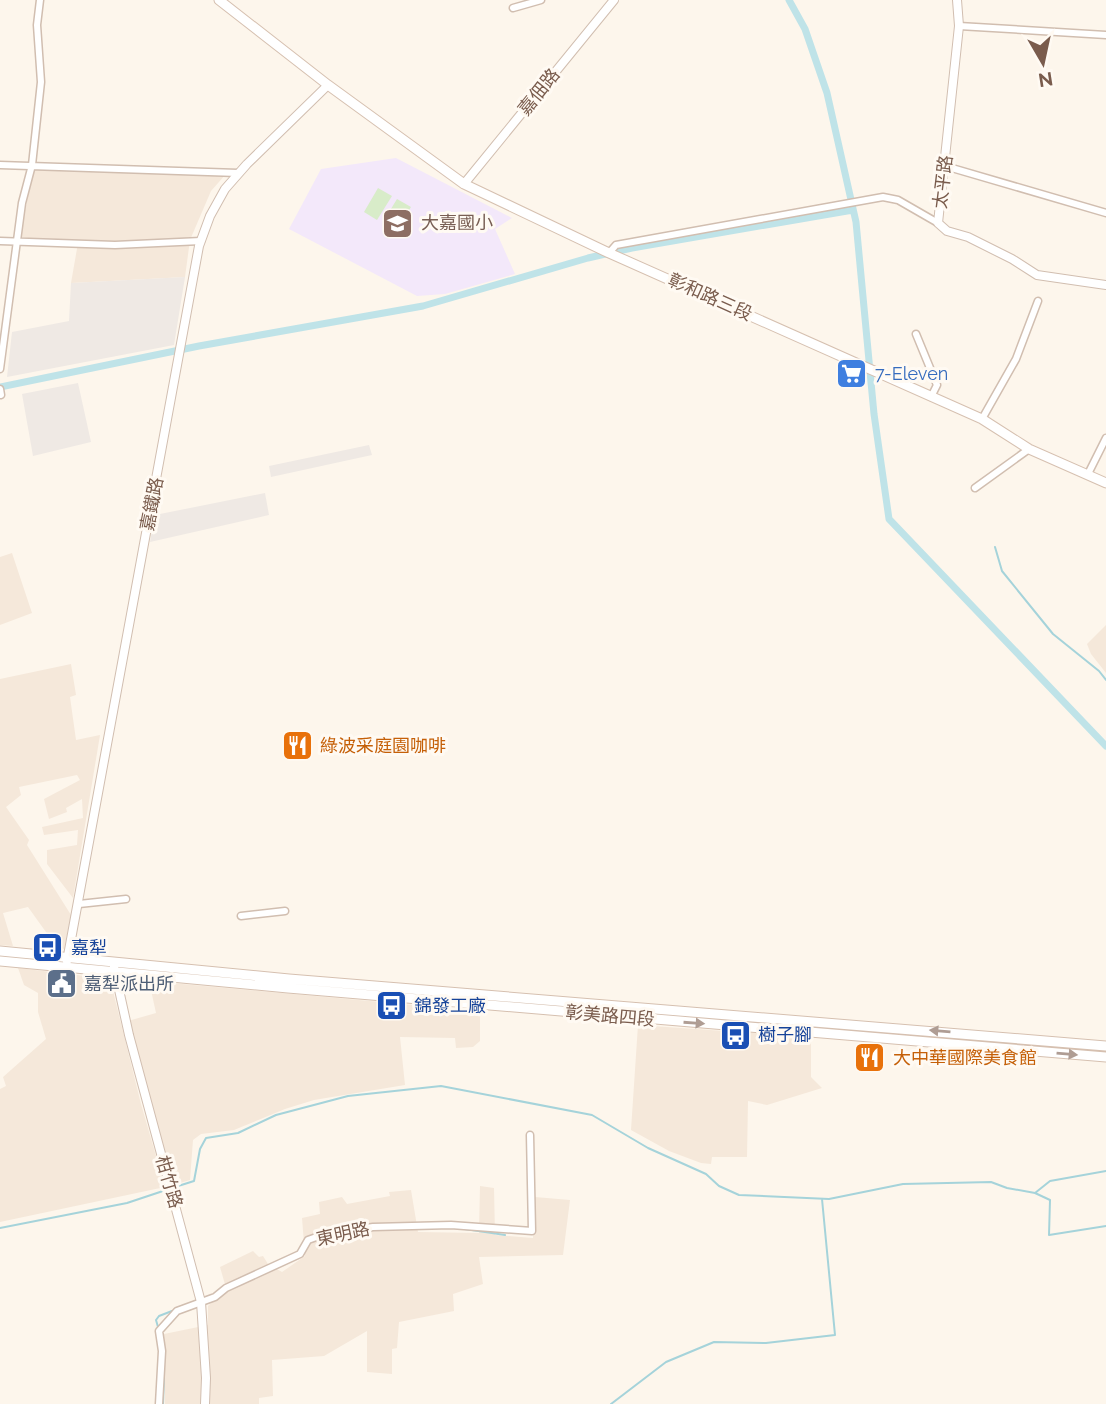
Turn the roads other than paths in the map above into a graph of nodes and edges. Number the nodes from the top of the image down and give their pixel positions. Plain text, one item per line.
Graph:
1 (40, 0) edge
2 (541, 0) edge
3 (614, 0) edge
4 (957, 0) edge
5 (221, 1) edge
6 (513, 8) dead end
7 (959, 26) junction
8 (1106, 35) edge
9 (328, 85) junction
10 (0, 165) edge
11 (32, 166) junction
12 (945, 166) junction
13 (238, 173) junction
14 (464, 184) junction
15 (1106, 213) edge
16 (938, 223) junction
17 (201, 241) junction
18 (0, 242) edge
19 (17, 242) junction
20 (609, 253) junction
21 (1106, 285) edge
22 (1038, 301) dead end
23 (916, 334) dead end
24 (0, 369) edge
25 (931, 397) junction
26 (982, 419) junction
27 (1106, 438) edge
28 (1029, 449) junction
29 (1088, 474) junction
30 (1106, 483) edge
31 (975, 488) dead end
32 (126, 899) dead end
33 (79, 904) junction
34 (285, 911) dead end
35 (241, 916) dead end
36 (0, 951) edge
37 (0, 961) edge
38 (67, 962) junction
39 (114, 968) junction
40 (981, 1034) junction
41 (1106, 1046) edge
42 (982, 1047) junction
43 (1106, 1057) edge
44 (530, 1135) dead end
45 (201, 1302) junction
46 (159, 1404) edge
47 (205, 1404) edge

1 - 11 street
2 - 6 street
3 - 14 street, 嘉佃路
4 - 7 street, 太平路
5 - 9 main road, 彰和路三段
7 - 8 street
7 - 12 street, 太平路
9 - 13 street, 嘉鐵路
9 - 14 main road, 彰和路三段
10 - 11 street
11 - 13 street
11 - 19 street
12 - 15 street
12 - 16 street, 太平路
13 - 17 street, 嘉鐵路
14 - 20 main road, 彰和路三段
16 - 20 street
16 - 21 street, 太平路
17 - 19 street
17 - 33 street, 嘉鐵路
18 - 19 street
19 - 24 street
20 - 25 main road, 彰和路三段
22 - 26 street
23 - 25 street
25 - 26 main road, 彰和路三段
26 - 28 main road, 彰和路三段
27 - 29 street
28 - 29 main road, 彰和路三段
28 - 31 street
29 - 30 main road, 彰和路三段
32 - 33 street
33 - 38 street, 嘉鐵路
34 - 35 street
36 - 38 main road
37 - 38 main road
38 - 39 main road
40 -> 39 main road, 彰美路四段
39 -> 42 main road, 彰美路四段
39 - 45 street, 柑竹路
40 - 41 main road, 彰美路四段
40 - 42 main road
42 -> 43 main road, 彰美路四段
44 - 45 street, 東明路
45 - 46 street, 東明路
45 - 47 street, 柑竹路

